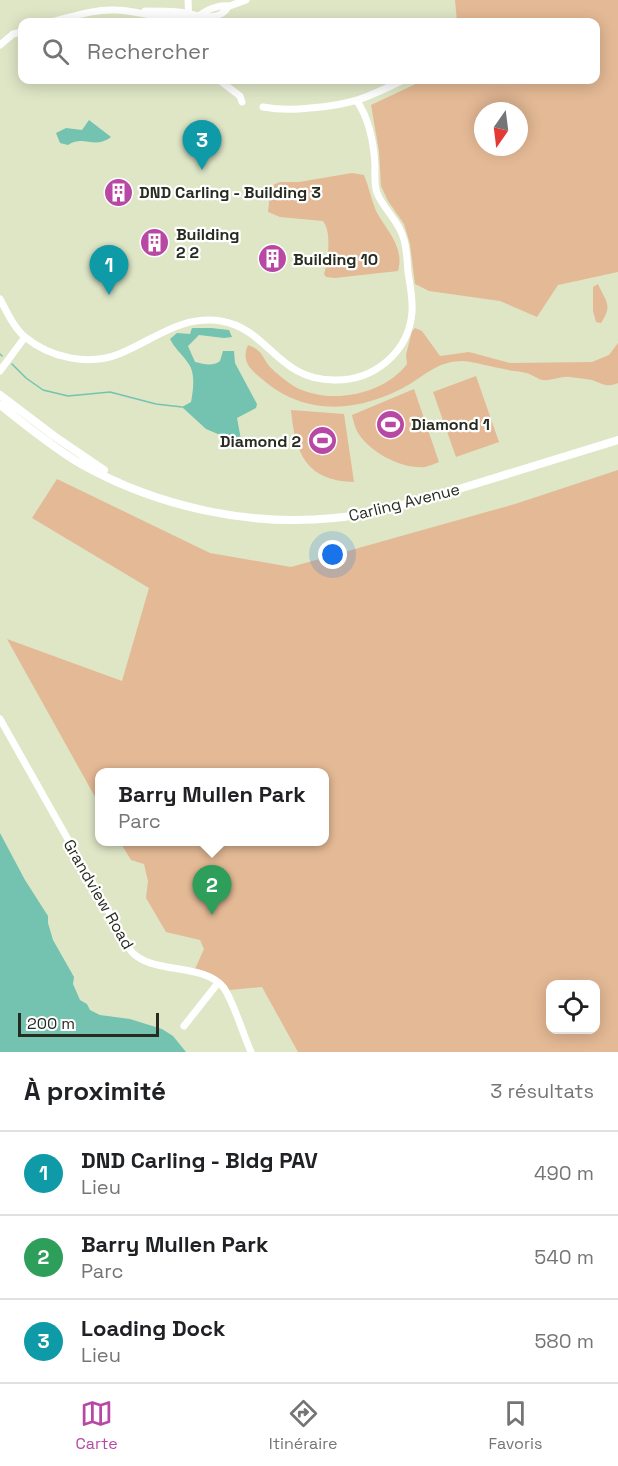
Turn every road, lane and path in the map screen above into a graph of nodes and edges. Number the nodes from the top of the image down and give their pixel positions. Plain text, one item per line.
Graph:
1 (188, 0) edge
2 (246, 0) edge
3 (75, 17) joint
4 (70, 18) edge
5 (164, 18) edge
6 (164, 18) edge
7 (181, 18) edge
8 (190, 18) edge
9 (207, 18) edge
10 (18, 33) edge
11 (0, 44) edge
12 (224, 84) edge
13 (394, 84) edge
14 (357, 101) junction
15 (242, 102) dead end
16 (263, 107) dead end
17 (0, 299) edge
18 (25, 337) junction
19 (0, 371) edge
20 (0, 395) edge
21 (0, 405) edge
22 (618, 440) edge
23 (150, 494) junction
24 (0, 720) edge
25 (218, 982) junction
26 (184, 1026) dead end
27 (250, 1052) edge

1 - 8 street
2 - 9 street
3 - 4 street
3 - 5 street
6 - 7 street
10 - 11 street
12 - 15 street
13 - 14 street
14 - 16 street
14 - 18 street
17 - 18 street
18 - 19 street
20 - 23 main road, Carling Avenue
21 - 23 main road, Carling Avenue
22 - 23 main road, Carling Avenue
24 - 25 street, Grandview Road
25 - 26 street
25 - 27 street

